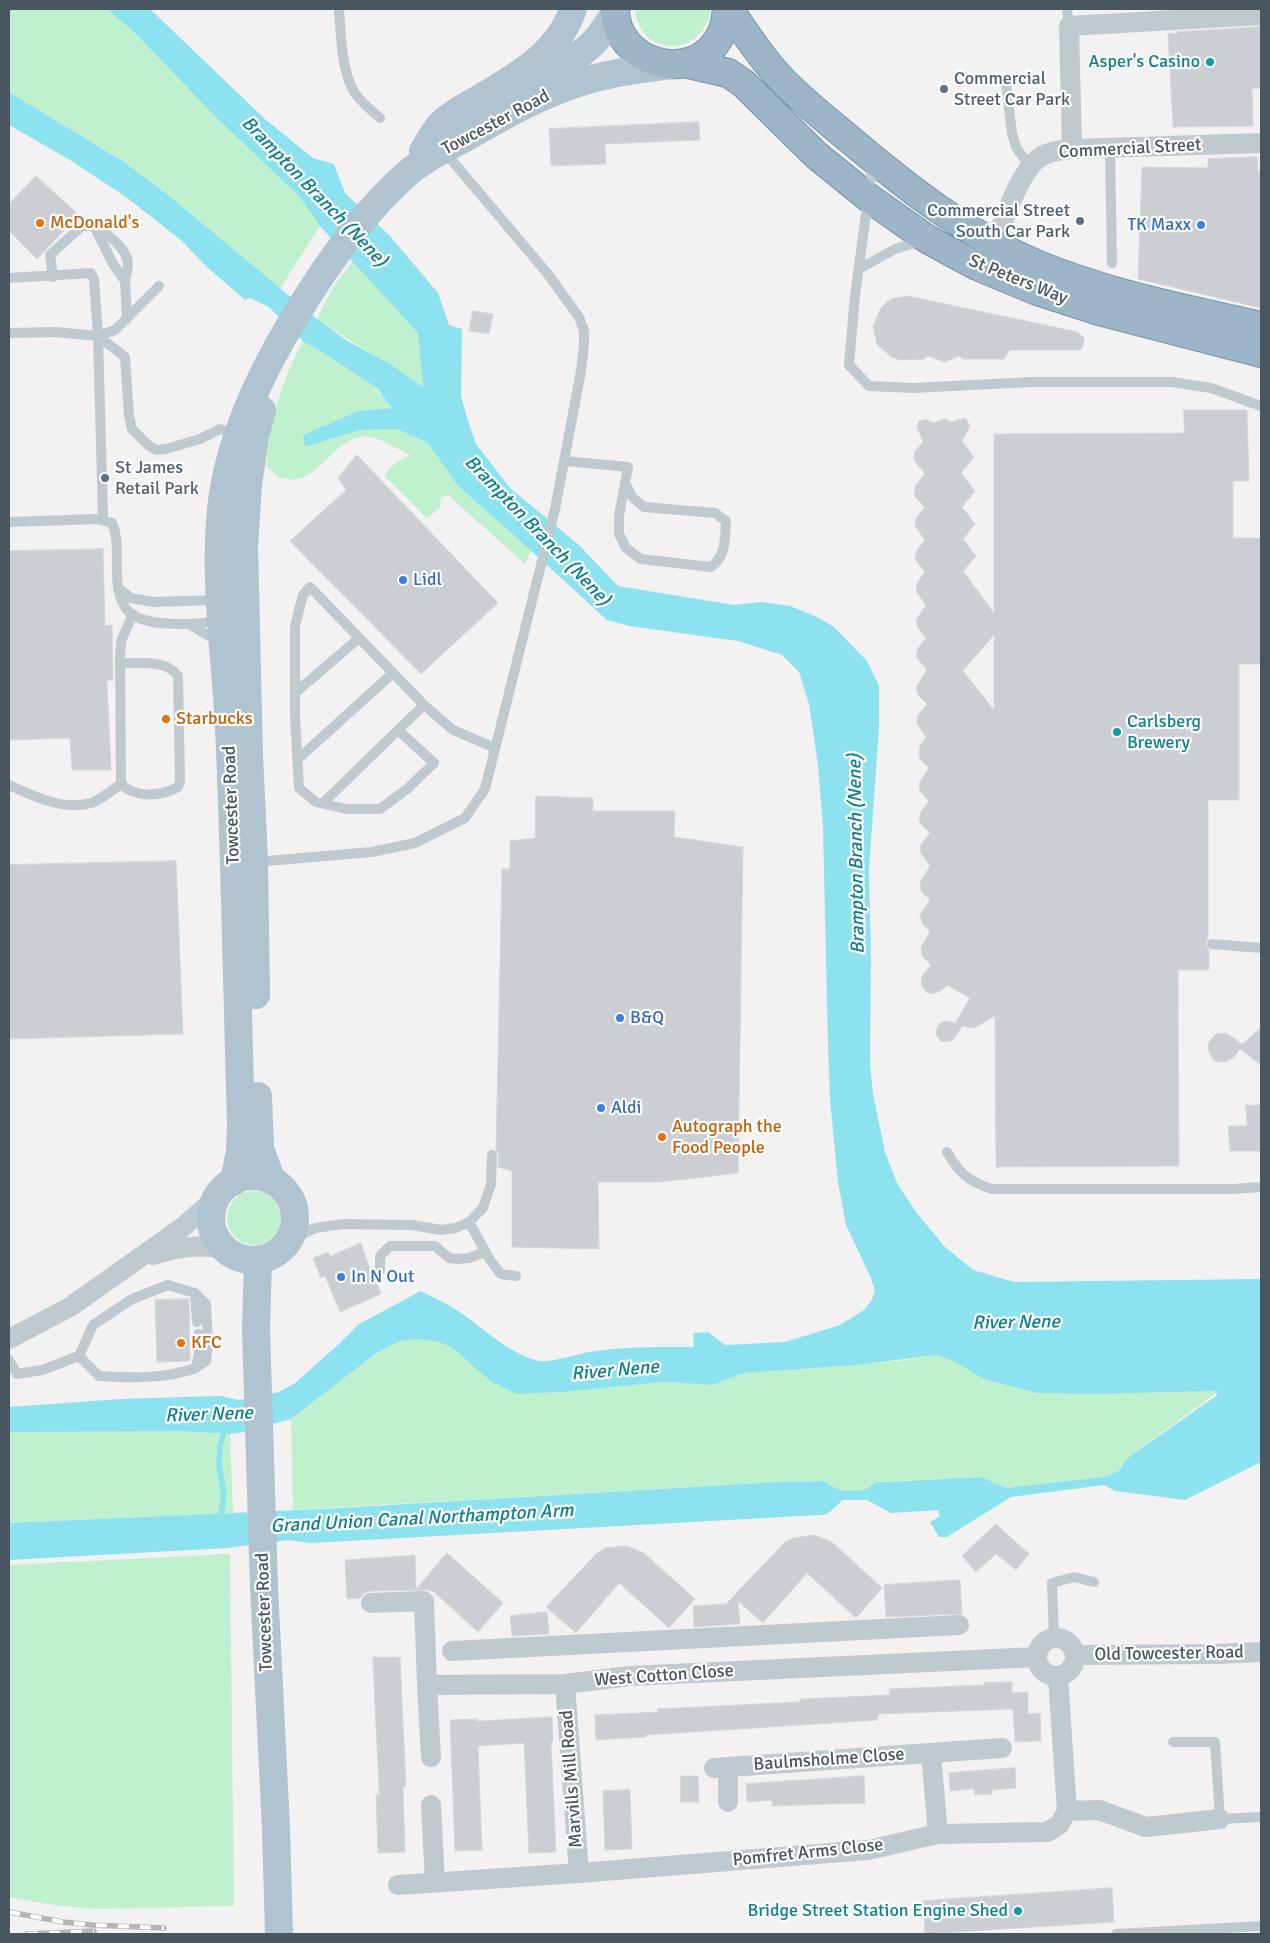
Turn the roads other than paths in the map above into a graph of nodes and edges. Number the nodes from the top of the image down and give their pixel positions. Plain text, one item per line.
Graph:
1 (340, 9) edge
2 (573, 9) edge
3 (728, 9) edge
4 (614, 11) edge
5 (1261, 15) edge
6 (1068, 17) edge
7 (678, 64) junction
8 (1006, 84) dead end
9 (380, 118) dead end
10 (1261, 143) edge
11 (1101, 149) junction
12 (1072, 150) junction
13 (426, 157) junction
14 (873, 159) junction
15 (1029, 166) junction
16 (869, 198) junction
17 (94, 226) junction
18 (927, 239) junction
19 (994, 245) junction
20 (1112, 263) dead end
21 (859, 269) junction
22 (52, 277) junction
23 (9, 278) edge
24 (125, 281) junction
25 (159, 286) dead end
26 (127, 319) junction
27 (1261, 326) edge
28 (9, 333) edge
29 (98, 336) junction
30 (276, 348) junction
31 (1254, 353) edge
32 (1261, 406) edge
33 (237, 434) junction
34 (565, 460) junction
35 (626, 485) junction
36 (103, 519) junction
37 (9, 522) edge
38 (118, 588) junction
39 (231, 606) junction
40 (134, 614) junction
41 (188, 623) junction
42 (359, 638) junction
43 (120, 663) junction
44 (392, 674) junction
45 (295, 693) junction
46 (424, 705) junction
47 (229, 723) junction
48 (398, 730) junction
49 (495, 748) junction
50 (298, 759) junction
51 (121, 784) junction
52 (9, 785) edge
53 (323, 804) junction
54 (244, 862) junction
55 (1212, 944) dead end
56 (1261, 948) edge
57 (947, 1152) dead end
58 (492, 1155) dead end
59 (272, 1181) junction
60 (1261, 1187) edge
61 (226, 1189) junction
62 (469, 1222) junction
63 (289, 1241) junction
64 (225, 1249) junction
65 (486, 1252) junction
66 (137, 1260) junction
67 (258, 1260) junction
68 (380, 1271) dead end
69 (516, 1276) dead end
70 (195, 1293) junction
71 (197, 1322) dead end
72 (198, 1334) dead end
73 (9, 1339) edge
74 (79, 1356) junction
75 (9, 1360) edge
76 (196, 1368) junction
77 (1094, 1582) dead end
78 (371, 1604) dead end
79 (959, 1625) dead end
80 (1054, 1638) junction
81 (622, 1642) junction
82 (452, 1651) dead end
83 (1261, 1652) edge
84 (1076, 1655) junction
85 (1037, 1657) junction
86 (630, 1676) junction
87 (1058, 1677) junction
88 (565, 1684) junction
89 (427, 1685) junction
90 (1173, 1742) dead end
91 (1002, 1748) dead end
92 (931, 1754) junction
93 (430, 1757) dead end
94 (728, 1802) dead end
95 (431, 1805) dead end
96 (1067, 1811) junction
97 (1261, 1817) edge
98 (1220, 1819) junction
99 (938, 1834) junction
100 (580, 1873) junction
101 (435, 1882) junction
102 (398, 1885) dead end
103 (1261, 1926) edge
104 (279, 1934) edge
105 (1116, 1934) edge

1 - 9 lane
2 - 13 main road
3 - 7 highway
3 - 14 highway, St Peters Way
4 - 7 highway, St Peters Way
4 - 13 main road, Towcester Road
5 - 6 street
6 - 12 street
7 - 13 main road, Towcester Road
7 - 16 highway, St Peters Way
8 - 15 lane
10 - 11 street, Commercial Street
11 - 12 street, Commercial Street
11 - 20 lane
12 - 15 street, Commercial Street
13 - 30 main road, Towcester Road
13 - 34 lane
14 - 16 lane
14 - 19 highway, St Peters Way
15 - 19 street
16 - 18 highway, St Peters Way
16 - 21 lane
17 - 22 lane
17 - 24 lane
17 - 24 lane
18 - 21 lane
18 - 31 highway, St Peters Way
19 - 27 highway, St Peters Way
21 - 32 lane
22 - 23 lane
22 - 29 lane
24 - 26 lane
25 - 26 lane
26 - 29 lane
28 - 29 lane
29 - 33 lane
29 - 36 lane
30 - 33 main road, Towcester Road
30 - 39 main road, Towcester Road
33 - 39 main road, Towcester Road
34 - 35 lane
34 - 49 lane
35 - 35 lane
36 - 37 lane
36 - 38 lane
38 - 39 lane
38 - 40 lane
39 - 41 lane
39 - 47 main road, Towcester Road
39 - 54 main road, Towcester Road
40 - 41 lane
40 - 43 lane
41 - 47 lane
42 - 44 lane
42 - 45 lane
42 - 45 lane
43 - 51 lane
43 - 51 lane
44 - 46 lane
44 - 50 lane
45 - 50 lane
46 - 48 lane
46 - 49 lane
47 - 54 main road, Towcester Road
48 - 53 lane
48 - 53 lane
49 - 54 lane
50 - 53 lane
51 - 52 lane
54 - 59 main road, Towcester Road
54 - 61 main road, Towcester Road
55 - 56 lane
57 - 60 lane
58 - 62 lane
59 - 61 main road
59 - 63 main road
61 - 64 main road
61 - 66 street
62 - 63 lane
62 - 65 lane
63 - 67 main road
64 - 66 street
64 - 67 main road
65 - 68 lane
65 - 69 lane
66 - 73 street
67 - 104 main road, Towcester Road
70 - 71 lane
70 - 74 lane
70 - 76 lane
72 - 76 lane
74 - 75 lane
74 - 76 lane
77 - 80 lane
78 - 89 street
79 - 81 street
80 - 84 street
80 - 85 street
81 - 82 street
81 - 86 street
83 - 84 street, Old Towcester Road
84 - 87 street
85 - 86 street, West Cotton Close
85 - 87 street
86 - 88 street, West Cotton Close
87 - 96 street
88 - 89 street, West Cotton Close
88 - 100 street, Marvills Mill Road
89 - 93 street
90 - 98 lane
91 - 92 street, Baulmsholme Close
92 - 94 street, Baulmsholme Close
92 - 99 street
95 - 101 street
96 - 98 street
96 - 99 street, Pomfret Arms Close
97 - 98 lane
99 - 100 street, Pomfret Arms Close
100 - 101 street, Pomfret Arms Close
101 - 102 street, Pomfret Arms Close
103 - 105 lane

